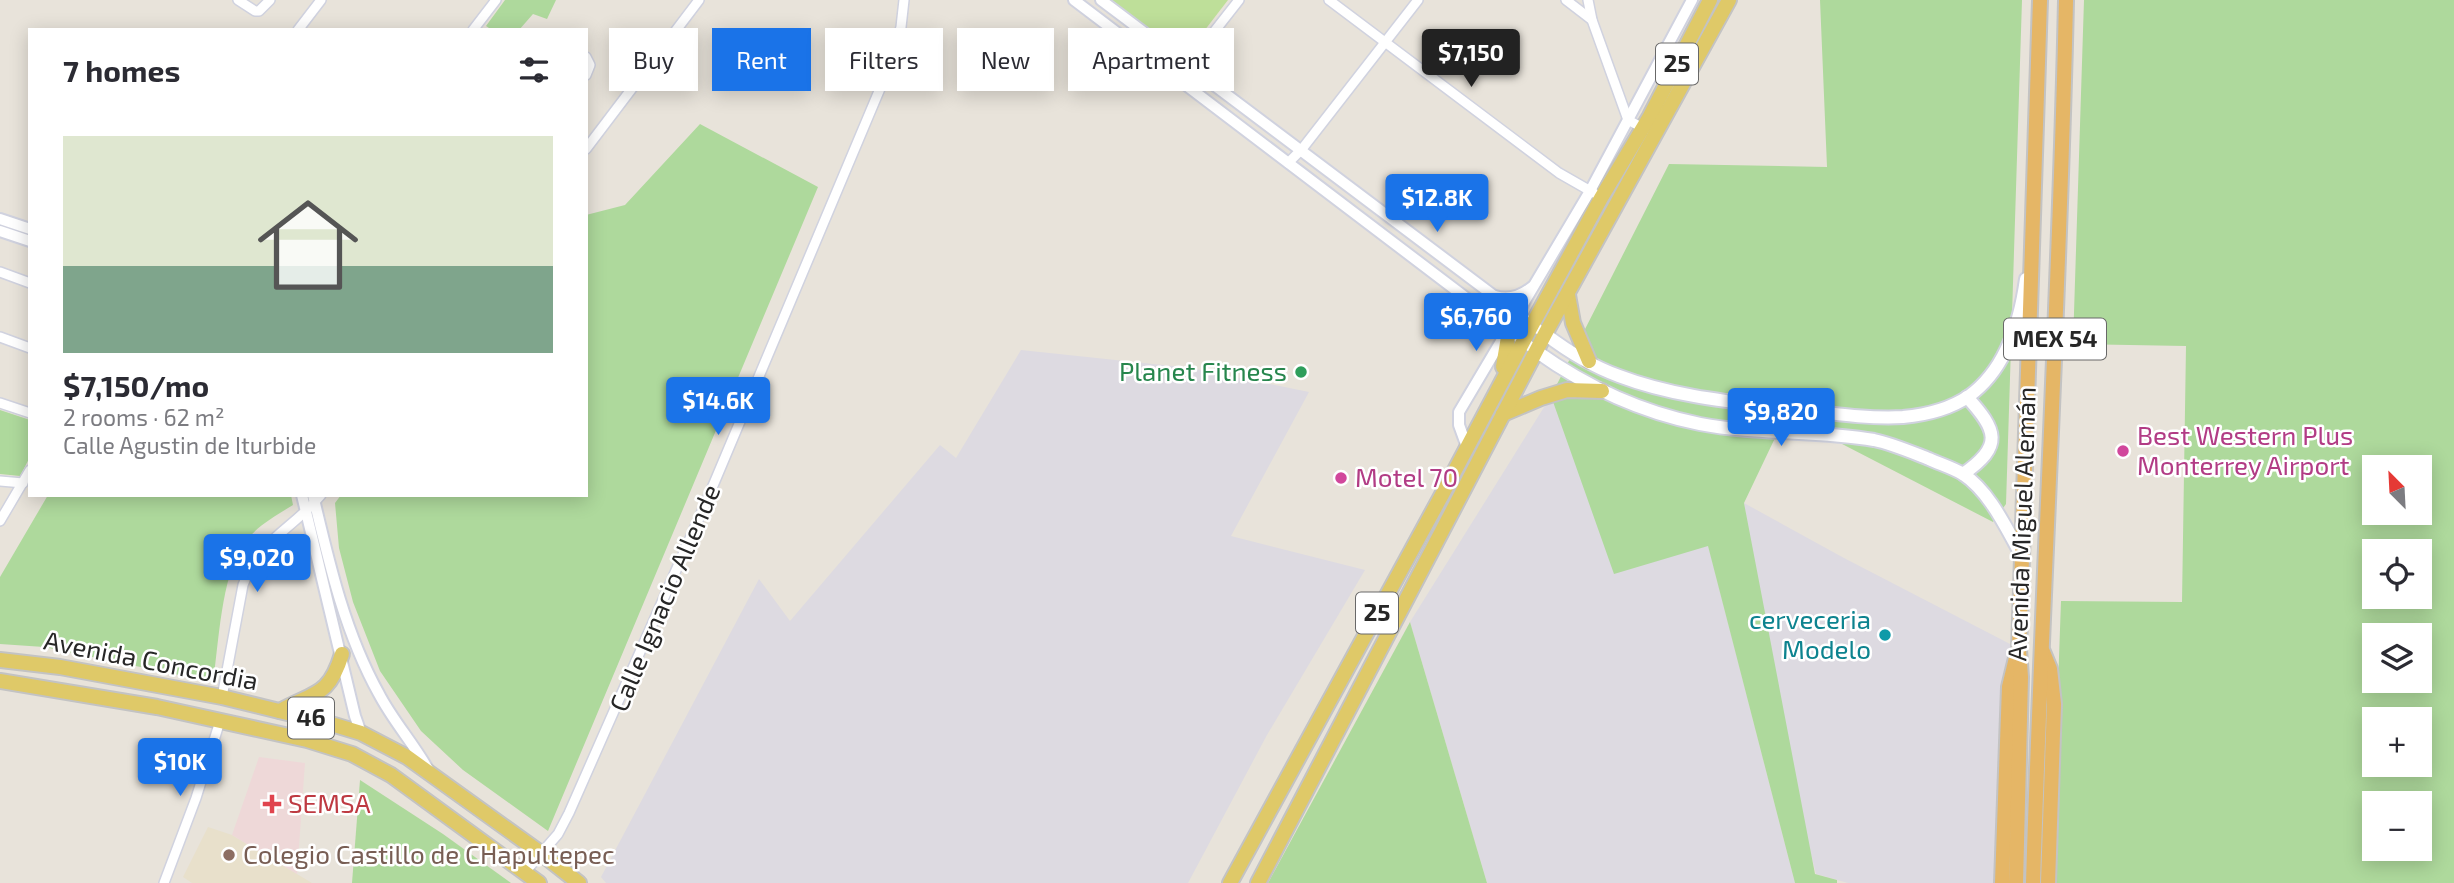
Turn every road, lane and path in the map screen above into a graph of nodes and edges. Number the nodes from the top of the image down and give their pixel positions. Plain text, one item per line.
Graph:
1 (237, 0) edge
2 (270, 0) edge
3 (321, 0) edge
4 (496, 0) edge
5 (699, 0) edge
6 (904, 0) edge
7 (1074, 0) edge
8 (1101, 0) edge
9 (1239, 0) edge
10 (1329, 0) edge
11 (1418, 0) edge
12 (1566, 0) edge
13 (1588, 0) edge
14 (1692, 0) edge
15 (1710, 0) edge
16 (1729, 0) edge
17 (2040, 0) edge
18 (2067, 0) edge
19 (1592, 20) junction
20 (300, 28) edge
21 (475, 28) edge
22 (1111, 28) edge
23 (1138, 28) edge
24 (1217, 28) edge
25 (1385, 43) junction
26 (1193, 91) edge
27 (1223, 91) edge
28 (1628, 120) junction
29 (1643, 128) junction
30 (588, 146) edge
31 (1301, 149) junction
32 (1288, 163) junction
33 (1595, 195) junction
34 (0, 219) edge
35 (28, 228) edge
36 (0, 231) edge
37 (2033, 234) junction
38 (28, 240) edge
39 (0, 272) edge
40 (1538, 280) junction
41 (28, 282) edge
42 (1567, 295) junction
43 (1492, 296) junction
44 (1518, 314) junction
45 (1532, 325) junction
46 (1509, 331) junction
47 (1545, 334) junction
48 (0, 337) edge
49 (1523, 342) junction
50 (28, 347) edge
51 (1536, 351) junction
52 (1589, 360) junction
53 (1602, 391) junction
54 (1493, 397) junction
55 (1967, 397) junction
56 (0, 403) edge
57 (28, 413) edge
58 (1503, 414) junction
59 (1467, 447) junction
60 (28, 473) edge
61 (1963, 474) junction
62 (0, 481) edge
63 (23, 482) junction
64 (314, 501) edge
65 (0, 521) edge
66 (2022, 556) junction
67 (2018, 650) junction
68 (2042, 650) junction
69 (342, 654) junction
70 (0, 660) edge
71 (0, 681) edge
72 (101, 697) junction
73 (222, 697) junction
74 (280, 711) junction
75 (220, 721) junction
76 (361, 733) junction
77 (431, 774) junction
78 (391, 775) junction
79 (542, 853) junction
80 (525, 872) junction
81 (164, 883) edge
82 (539, 883) edge
83 (579, 883) edge
84 (1230, 883) edge
85 (1258, 883) edge
86 (2002, 883) edge
87 (2016, 883) edge
88 (2033, 883) edge
89 (2048, 883) edge

1 - 2 street
3 - 20 street
4 - 21 street
5 - 30 street
6 - 79 street, Calle Ignacio Allende
7 - 22 street
8 - 23 street
9 - 24 street
10 - 25 street
11 - 25 street
12 - 19 street
13 - 19 street
14 - 28 street
15 - 29 main road, 25
16 - 42 main road, 25
17 - 37 highway, Avenida Miguel Alemán / MEX 54
18 - 68 highway, Avenida Miguel Alemán / MEX 54
19 - 28 street
25 - 31 street
25 - 33 street
26 - 32 street
27 - 31 street
28 - 29 street
28 - 33 street
29 - 33 main road, 25
31 - 32 street
31 - 43 street
32 - 46 street
33 - 40 street
33 - 45 main road, 25
34 - 35 street
36 - 38 street
37 - 55 main road
37 - 66 highway, Avenida Miguel Alemán / MEX 54
39 - 41 street
40 - 43 street
40 - 44 street
42 - 47 main road, 25
42 - 52 main road
43 - 44 street
44 - 45 street
44 - 46 street
45 - 47 street
45 - 49 main road, 25
46 - 49 street
46 - 54 main road
46 - 59 street
47 - 51 main road, 25
47 - 52 main road
48 - 50 street
49 - 51 street
49 - 54 main road, 25
51 - 53 main road
51 - 58 main road, 25
52 - 55 main road
53 - 58 main road
53 - 61 main road
54 - 59 main road, 25
55 - 61 main road
56 - 57 street
58 - 85 main road, 25
59 - 84 main road, 25
60 - 63 street
61 - 66 main road
62 - 63 street
63 - 65 street
64 - 69 street
64 - 73 street
64 - 77 street
66 - 67 highway, Avenida Miguel Alemán / MEX 54
67 - 86 highway
67 - 87 highway, Avenida Miguel Alemán / MEX 54
68 - 88 highway, Avenida Miguel Alemán / MEX 54
68 - 89 highway
69 - 74 main road
69 - 76 street
70 - 73 main road, Avenida Concordia / 46
71 - 72 main road, Avenida Concordia / 46
72 - 73 main road
72 - 75 main road, Avenida Concordia / 46
73 - 74 main road, Avenida Concordia / 46
74 - 76 main road, Avenida Concordia / 46
75 - 78 main road, Avenida Concordia / 46
75 - 81 street
76 - 77 main road, Avenida Concordia / 46
76 - 78 main road
77 - 79 main road, Avenida Concordia / 46
78 - 80 main road, Avenida Concordia / 46
79 - 80 street, Calle Ignacio Allende
79 - 83 main road, Avenida Concordia / 46
80 - 82 main road, Avenida Concordia / 46

